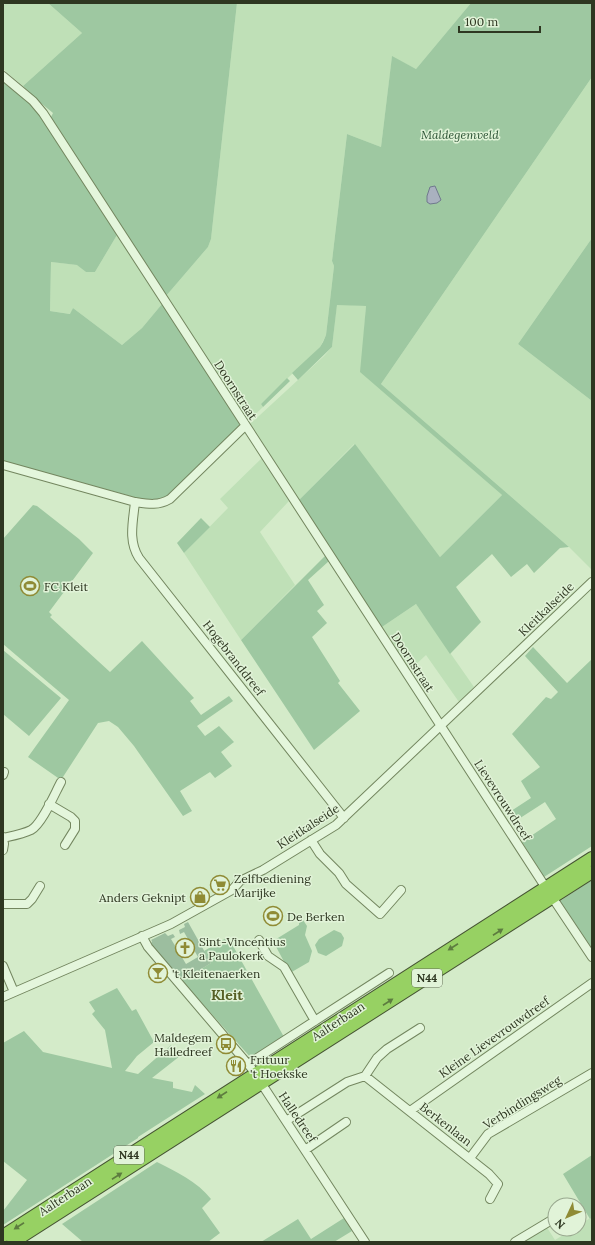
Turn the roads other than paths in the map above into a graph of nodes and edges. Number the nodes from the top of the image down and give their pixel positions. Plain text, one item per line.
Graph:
1 (3, 76) edge
2 (245, 426) junction
3 (3, 464) edge
4 (135, 502) junction
5 (592, 582) edge
6 (441, 726) junction
7 (3, 772) edge
8 (3, 775) edge
9 (61, 782) dead end
10 (49, 804) junction
11 (344, 818) junction
12 (3, 838) edge
13 (312, 840) junction
14 (65, 845) dead end
15 (3, 850) edge
16 (592, 858) edge
17 (592, 872) edge
18 (40, 886) dead end
19 (401, 890) dead end
20 (549, 892) junction
21 (3, 904) edge
22 (142, 936) junction
23 (259, 940) dead end
24 (592, 957) edge
25 (3, 966) edge
26 (389, 973) dead end
27 (592, 983) edge
28 (14, 992) junction
29 (3, 997) edge
30 (315, 1021) junction
31 (420, 1028) dead end
32 (255, 1074) junction
33 (592, 1074) edge
34 (365, 1076) junction
35 (410, 1112) junction
36 (286, 1121) junction
37 (346, 1122) dead end
38 (305, 1150) junction
39 (470, 1158) junction
40 (490, 1198) dead end
41 (547, 1223) edge
42 (3, 1236) edge
43 (13, 1242) edge
44 (365, 1242) edge
45 (515, 1242) edge

1 - 2 street, Doornstraat
2 - 4 street
2 - 6 street, Doornstraat
3 - 4 street
4 - 11 street, Hogebranddreef
5 - 6 street, Kleitkalseide
6 - 11 street, Kleitkalseide
6 - 20 street, Lievevrouwdreef
7 - 8 street
9 - 10 street
10 - 12 street
10 - 14 street
11 - 13 street, Kleitkalseide
12 - 15 street
13 - 19 street
13 - 22 street, Kleitkalseide
16 - 20 highway, Aalterbaan / N44
17 - 20 highway, Aalterbaan / N44
18 - 21 street
20 - 24 street, Lievevrouwdreef
20 - 32 highway, Aalterbaan / N44
22 - 28 street, Kleitkalseide
22 - 32 street, Halledreef
23 - 30 street
25 - 28 street
26 - 30 street, Aalterbaan
27 - 35 street, Kleine Lievevrouwdreef
28 - 29 street, Kleitkalseide
30 - 32 street, Aalterbaan
31 - 34 street
32 - 36 street, Halledreef
32 -> 42 highway, Aalterbaan / N44
43 -> 32 highway, Aalterbaan / N44
33 - 39 street, Verbindingsweg
34 - 35 street, Berkenlaan
34 - 36 street
35 - 39 street, Berkenlaan
36 - 38 street, Halledreef
37 - 38 street
38 - 44 street, Halledreef
39 - 40 street, Berkenlaan
41 - 45 street

